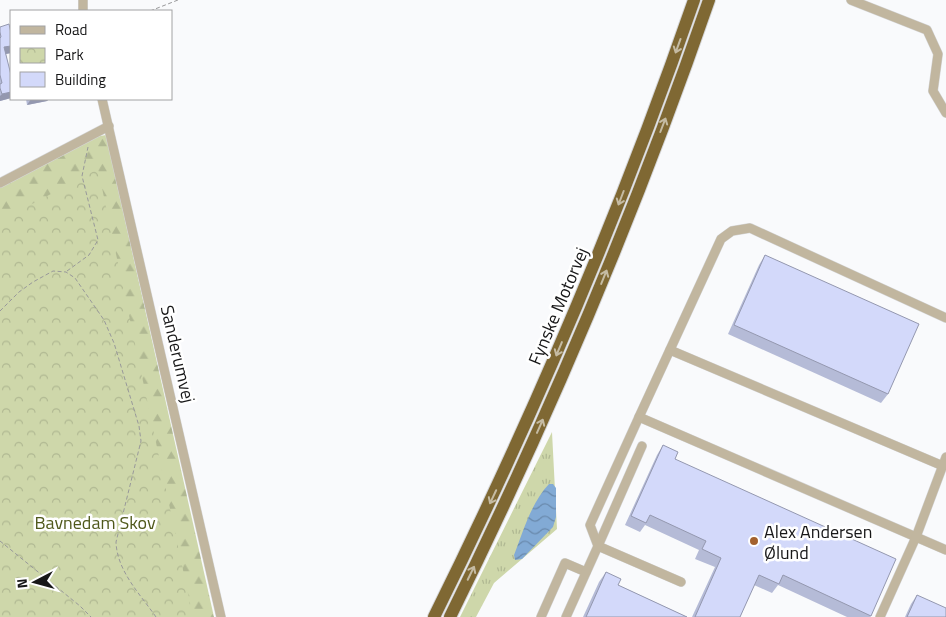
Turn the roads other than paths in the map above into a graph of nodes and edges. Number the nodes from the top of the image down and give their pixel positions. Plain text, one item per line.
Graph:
1 (694, 0) edge
2 (708, 0) edge
3 (851, 0) edge
4 (102, 100) edge
5 (946, 113) edge
6 (109, 126) junction
7 (0, 183) edge
8 (946, 318) edge
9 (670, 350) junction
10 (639, 416) junction
11 (642, 446) dead end
12 (946, 457) edge
13 (943, 466) junction
14 (916, 537) junction
15 (598, 546) junction
16 (946, 550) edge
17 (586, 572) junction
18 (681, 582) dead end
19 (221, 617) edge
20 (434, 617) edge
21 (450, 617) edge
22 (541, 617) edge
23 (566, 617) edge
24 (880, 617) edge

1 -> 20 highway, Fynske Motorvej
21 -> 2 highway, Fynske Motorvej
3 - 5 street
4 - 6 street, Sanderumvej
6 - 7 street
6 - 19 street, Sanderumvej
8 - 9 street
9 - 10 street
9 - 13 street
10 - 14 street
10 - 15 street
11 - 15 street
12 - 13 street
13 - 14 street
14 - 16 street
14 - 24 street
15 - 17 street
15 - 18 street
17 - 22 street
17 - 23 street

